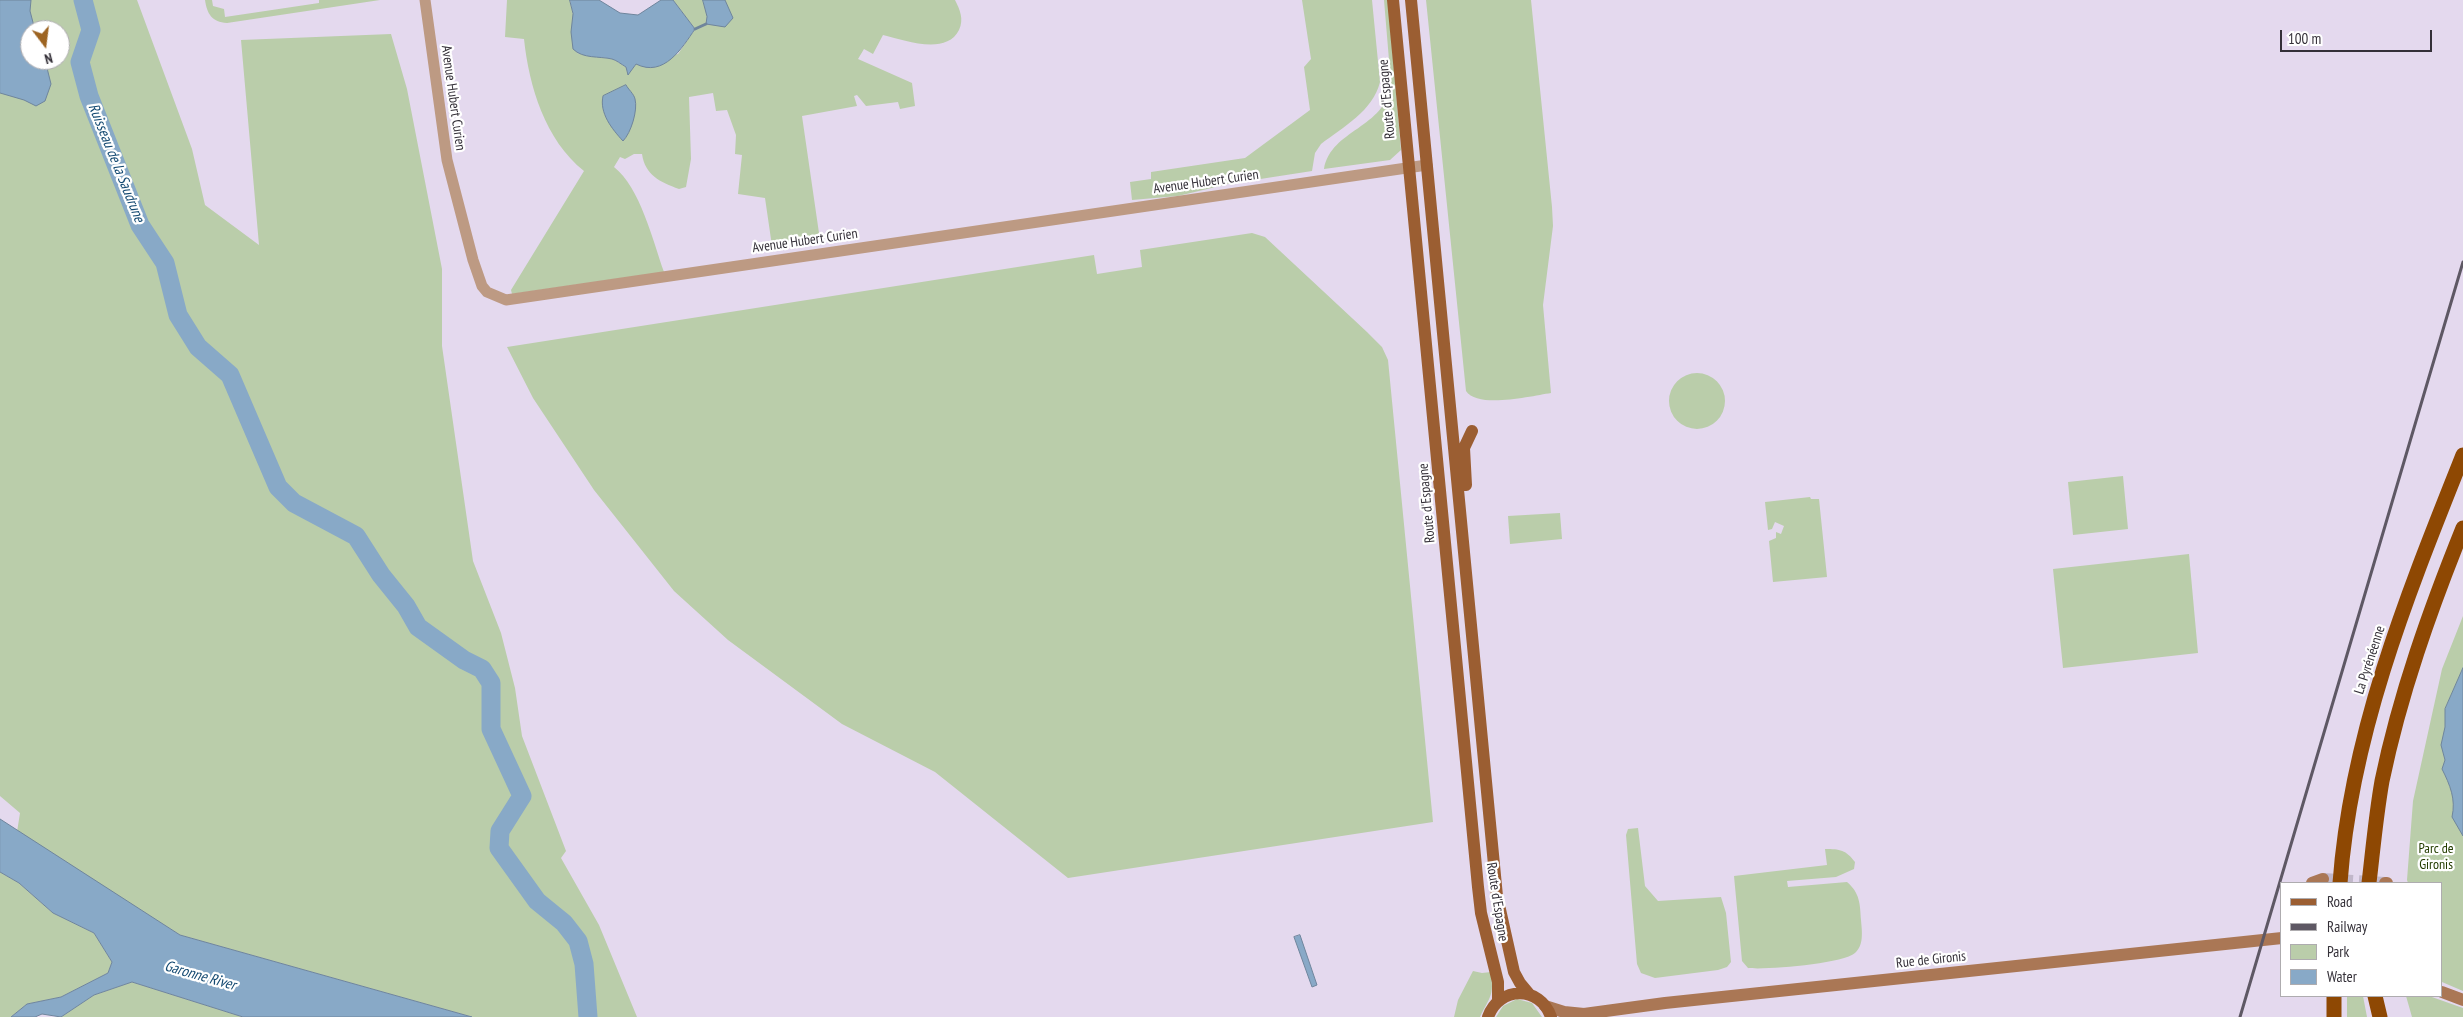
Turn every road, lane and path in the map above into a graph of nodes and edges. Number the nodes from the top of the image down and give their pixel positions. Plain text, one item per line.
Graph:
1 (424, 0) edge
2 (1393, 0) edge
3 (1411, 0) edge
4 (1427, 165) junction
5 (1409, 167) junction
6 (1472, 431) dead end
7 (2463, 455) edge
8 (2463, 528) edge
9 (1464, 540) junction
10 (2340, 882) edge
11 (2369, 882) edge
12 (2280, 938) edge
13 (2443, 992) edge
14 (1530, 995) junction
15 (2334, 997) edge
16 (2375, 997) edge
17 (2463, 1000) edge
18 (1498, 1001) junction
19 (1548, 1011) edge
20 (1579, 1015) edge
21 (1488, 1017) edge
22 (2334, 1017) edge
23 (2380, 1017) edge

1 - 5 street, Avenue Hubert Curien
2 - 5 main road, Route d'Espagne
3 - 4 main road, Route d'Espagne
4 - 5 street, Avenue Hubert Curien
4 - 9 main road, Route d'Espagne
5 - 18 main road, Route d'Espagne
6 - 9 main road
7 - 10 highway, La Pyrénéenne
8 - 11 highway
9 - 14 main road, Route d'Espagne
12 - 20 street, Rue de Gironis
13 - 17 street
14 - 18 main road
14 - 19 main road, Route d'Espagne
15 - 22 highway
16 - 23 highway
18 - 21 main road
19 - 20 street, Rue de Gironis

